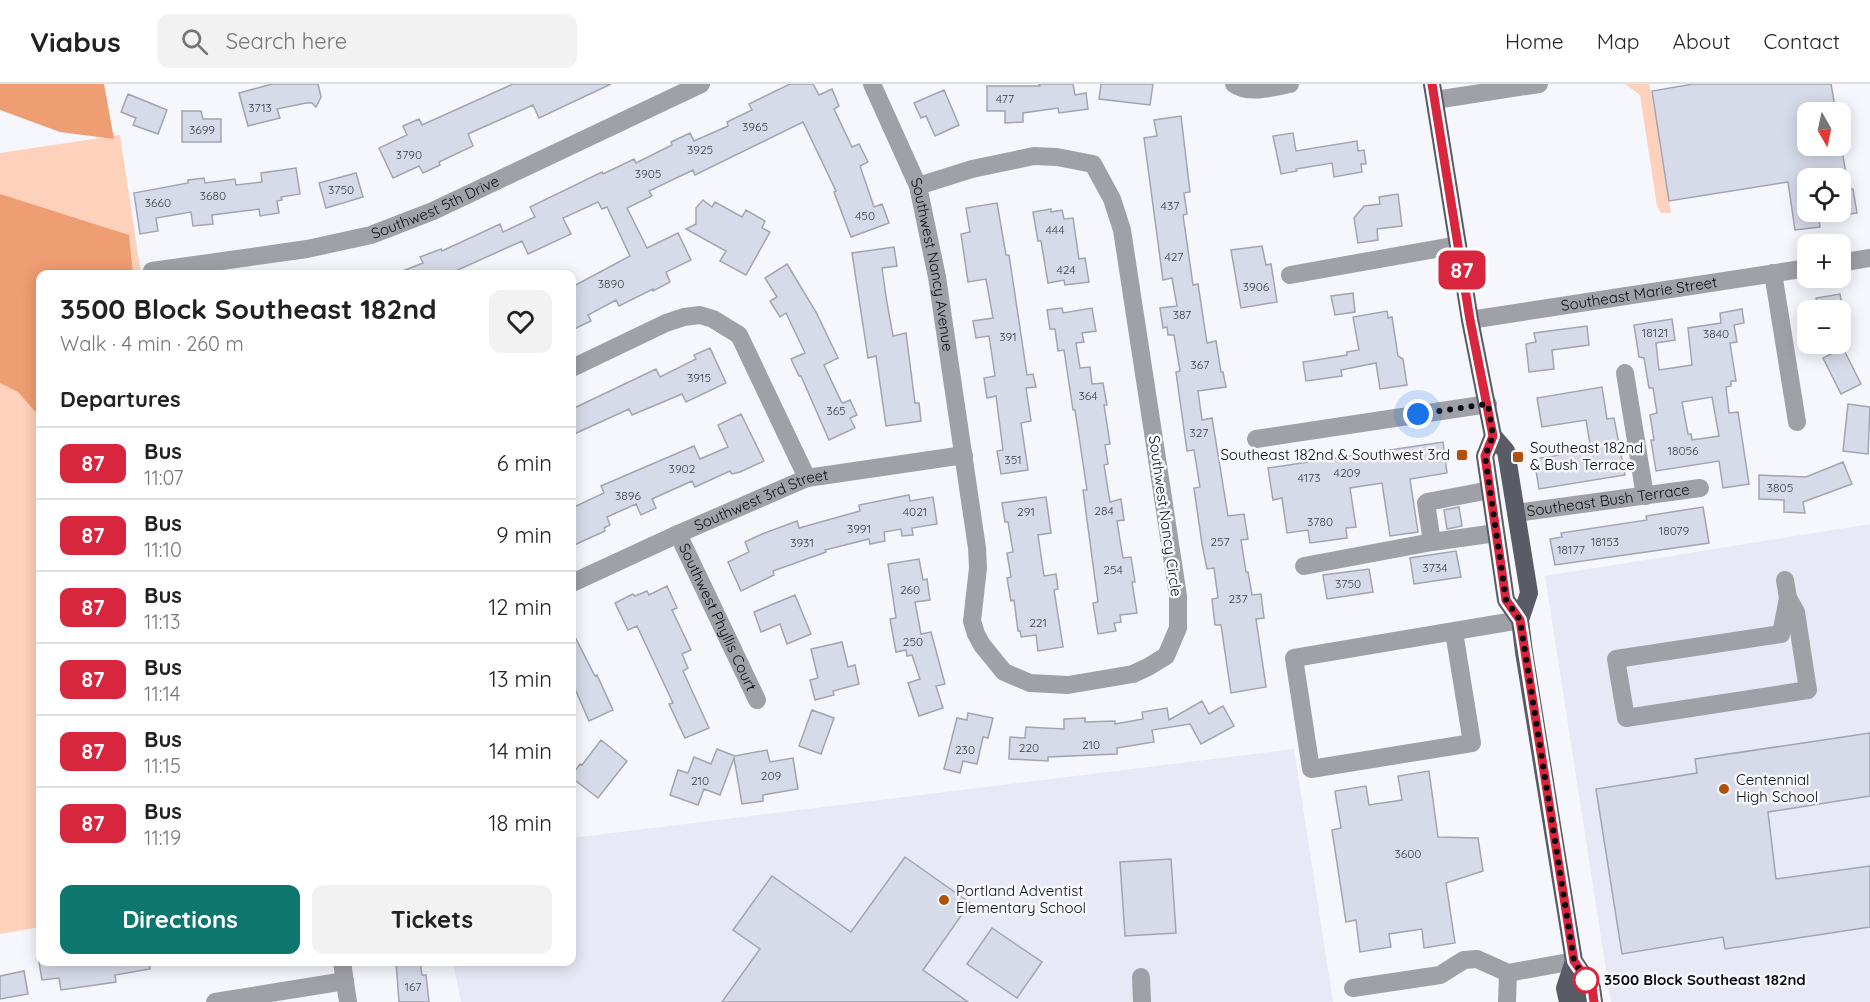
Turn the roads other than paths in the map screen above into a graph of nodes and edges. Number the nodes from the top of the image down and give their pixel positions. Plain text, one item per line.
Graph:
1 (701, 84) edge
2 (872, 84) edge
3 (1234, 84) edge
4 (1290, 84) edge
5 (1539, 84) edge
6 (1433, 92) edge
7 (918, 186) junction
8 (1458, 245) junction
9 (1870, 258) edge
10 (1851, 261) edge
11 (239, 267) edge
12 (174, 270) edge
13 (1797, 270) edge
14 (1773, 273) junction
15 (1290, 275) dead end
16 (1470, 320) junction
17 (576, 366) edge
18 (1625, 373) dead end
19 (1488, 404) junction
20 (1797, 422) dead end
21 (1493, 436) junction
22 (1256, 439) dead end
23 (964, 455) junction
24 (807, 478) junction
25 (1700, 488) dead end
26 (1490, 490) junction
27 (1645, 496) junction
28 (1516, 513) junction
29 (678, 534) junction
30 (1496, 534) junction
31 (1432, 542) junction
32 (1304, 566) dead end
33 (1785, 580) dead end
34 (576, 581) edge
35 (1788, 598) junction
36 (1520, 620) junction
37 (1454, 632) junction
38 (756, 700) dead end
39 (343, 966) edge
40 (1572, 968) junction
41 (1508, 973) junction
42 (1141, 977) dead end
43 (345, 981) junction
44 (1353, 987) dead end
45 (215, 1002) edge
46 (348, 1002) edge
47 (1142, 1002) edge
48 (1507, 1002) edge
49 (1568, 1002) edge
50 (1581, 1002) edge
51 (1594, 1002) edge

1 - 11 street, Southwest 5th Drive
2 - 7 street, Southwest Nancy Avenue
3 - 4 street
5 - 6 street
6 - 8 main road
7 - 23 street, Southwest Nancy Avenue
7 - 23 street, Southwest Nancy Circle
8 - 15 street
8 - 16 main road
9 - 10 street
11 - 12 street, Southwest 5th Drive
13 - 14 street, Southeast Marie Street
14 - 16 street, Southeast Marie Street
14 - 20 street
16 - 19 main road
17 - 24 street
18 - 27 street
19 - 21 main road
19 - 22 street
21 - 26 main road
21 - 28 main road
23 - 24 street, Southwest 3rd Street
24 - 29 street, Southwest 3rd Street
25 - 27 street, Southeast Bush Terrace
26 - 30 main road
26 - 31 street
27 - 28 street, Southeast Bush Terrace
28 - 36 main road
29 - 34 street, Southwest 3rd Street
29 - 38 street, Southwest Phyllis Court
30 - 31 street
30 - 36 main road
31 - 32 street
33 - 35 street
35 - 35 street
36 - 37 street
36 - 40 main road
37 - 37 street
39 - 43 street
40 - 41 street
40 - 49 main road
40 - 50 main road
40 - 51 main road
41 - 44 street
41 - 48 street
42 - 47 street
43 - 45 street
43 - 46 street

